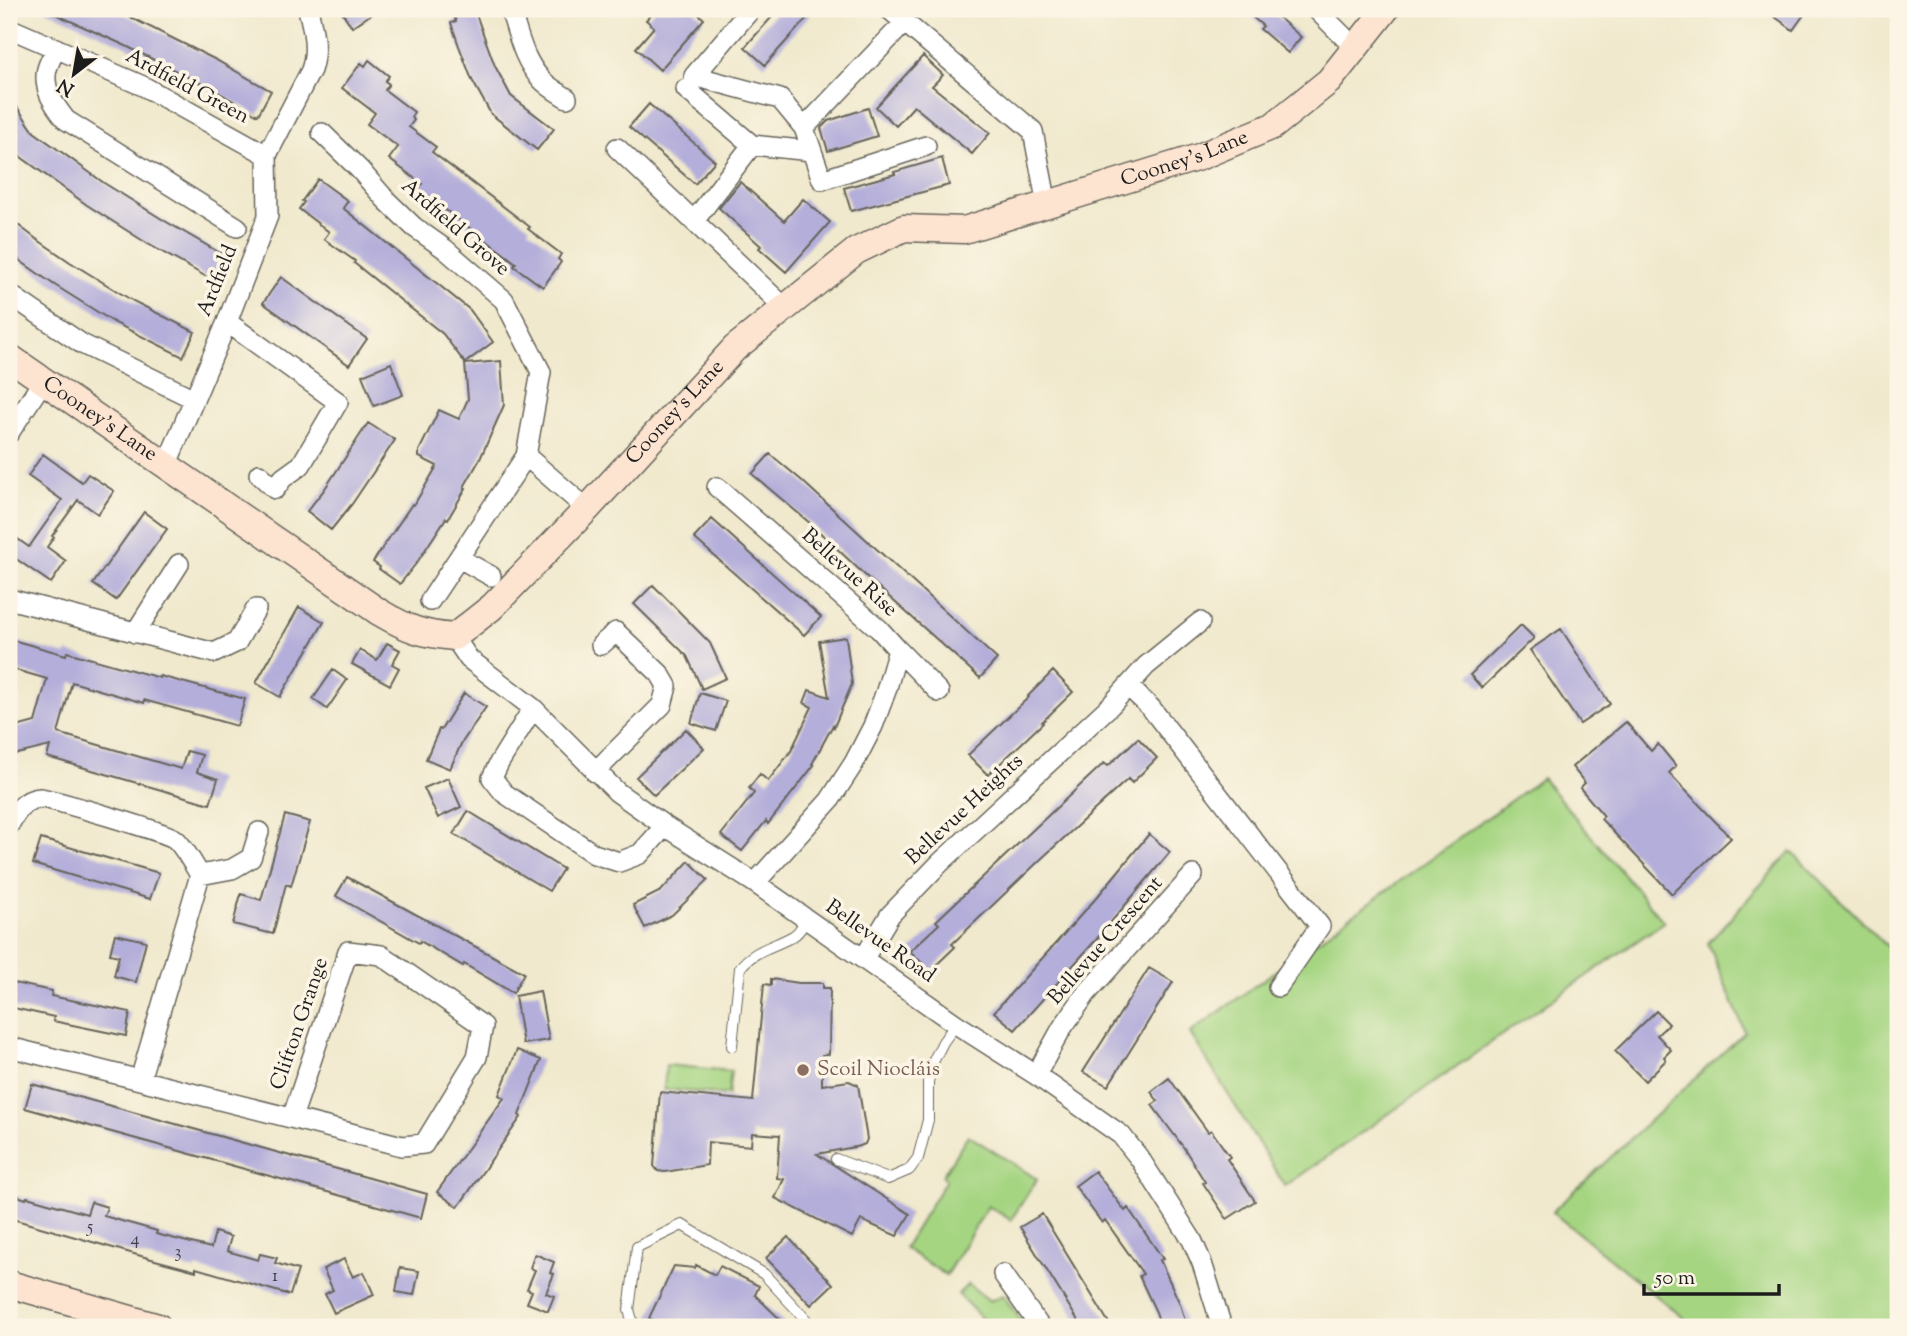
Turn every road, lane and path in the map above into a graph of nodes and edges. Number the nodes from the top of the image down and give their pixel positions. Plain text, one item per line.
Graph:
1 (308, 9) edge
2 (510, 9) edge
3 (751, 9) edge
4 (889, 9) edge
5 (1315, 9) edge
6 (1386, 9) edge
7 (905, 22) junction
8 (9, 28) edge
9 (56, 48) junction
10 (1355, 48) junction
11 (686, 89) dead end
12 (568, 99) dead end
13 (803, 128) junction
14 (321, 133) dead end
15 (752, 145) junction
16 (926, 146) dead end
17 (617, 148) dead end
18 (812, 150) junction
19 (267, 155) junction
20 (1047, 205) junction
21 (694, 221) junction
22 (237, 227) dead end
23 (9, 294) edge
24 (785, 308) junction
25 (227, 322) junction
26 (9, 357) edge
27 (43, 381) junction
28 (194, 398) junction
29 (9, 433) edge
30 (526, 456) junction
31 (166, 466) junction
32 (259, 474) dead end
33 (717, 487) dead end
34 (587, 509) junction
35 (458, 558) junction
36 (179, 564) dead end
37 (491, 576) dead end
38 (9, 599) edge
39 (430, 601) dead end
40 (256, 609) dead end
41 (1200, 622) dead end
42 (135, 633) junction
43 (454, 637) junction
44 (601, 645) dead end
45 (898, 650) junction
46 (1128, 686) junction
47 (939, 692) dead end
48 (533, 708) junction
49 (595, 772) junction
50 (9, 825) edge
51 (665, 826) junction
52 (259, 832) dead end
53 (200, 875) junction
54 (1193, 875) dead end
55 (755, 883) junction
56 (807, 919) junction
57 (863, 958) junction
58 (1278, 987) dead end
59 (956, 1024) junction
60 (732, 1046) dead end
61 (9, 1047) edge
62 (1036, 1075) junction
63 (140, 1080) junction
64 (292, 1118) junction
65 (836, 1159) dead end
66 (1003, 1274) dead end
67 (9, 1284) edge
68 (159, 1327) edge
69 (634, 1327) edge
70 (806, 1327) edge
71 (1040, 1327) edge
72 (1222, 1327) edge

1 - 19 street, Ardfield
2 - 12 street
3 - 13 street
4 - 7 street
5 - 10 street
6 - 10 street, Cooney's Lane
7 - 13 street
7 - 20 street
8 - 9 street, Ardfield Green
9 - 19 street, Ardfield Green
9 - 22 street
10 - 20 street, Cooney's Lane
11 - 15 street
13 - 18 street
14 - 30 street, Ardfield Grove
15 - 18 street
15 - 21 street
16 - 18 street
17 - 21 street
19 - 25 street, Ardfield
20 - 24 street, Cooney's Lane
21 - 24 street
23 - 28 street
24 - 34 street, Cooney's Lane
25 - 28 street, Ardfield
25 - 32 street
26 - 27 street, Cooney's Lane
27 - 29 street
27 - 31 street, Cooney's Lane
28 - 31 street, Ardfield
30 - 34 street
30 - 35 street, Ardfield Grove
31 - 43 street, Cooney's Lane
33 - 45 street, Bellevue Rise
34 - 43 street, Cooney's Lane
35 - 37 street
35 - 39 street, Ardfield Grove
36 - 42 street
38 - 42 street
40 - 42 street
41 - 46 street, Bellevue Heights
43 - 48 street, Bellevue Road
44 - 49 street
45 - 47 street
45 - 55 street, Bellevue Rise
46 - 57 street, Bellevue Heights
46 - 58 street
48 - 49 street, Bellevue Road
48 - 51 street
49 - 51 street, Bellevue Road
50 - 53 street
51 - 55 street, Bellevue Road
52 - 53 street
53 - 63 street
54 - 62 street, Bellevue Crescent
55 - 56 street, Bellevue Road
56 - 57 street, Bellevue Road
56 - 60 lane
57 - 59 street, Bellevue Road
59 - 62 street, Bellevue Road
59 - 65 lane
61 - 63 street, Clifton Grange
62 - 72 street, Bellevue Road
63 - 64 street, Clifton Grange
64 - 64 street, Clifton Grange
66 - 71 street
67 - 68 street
69 - 70 lane

